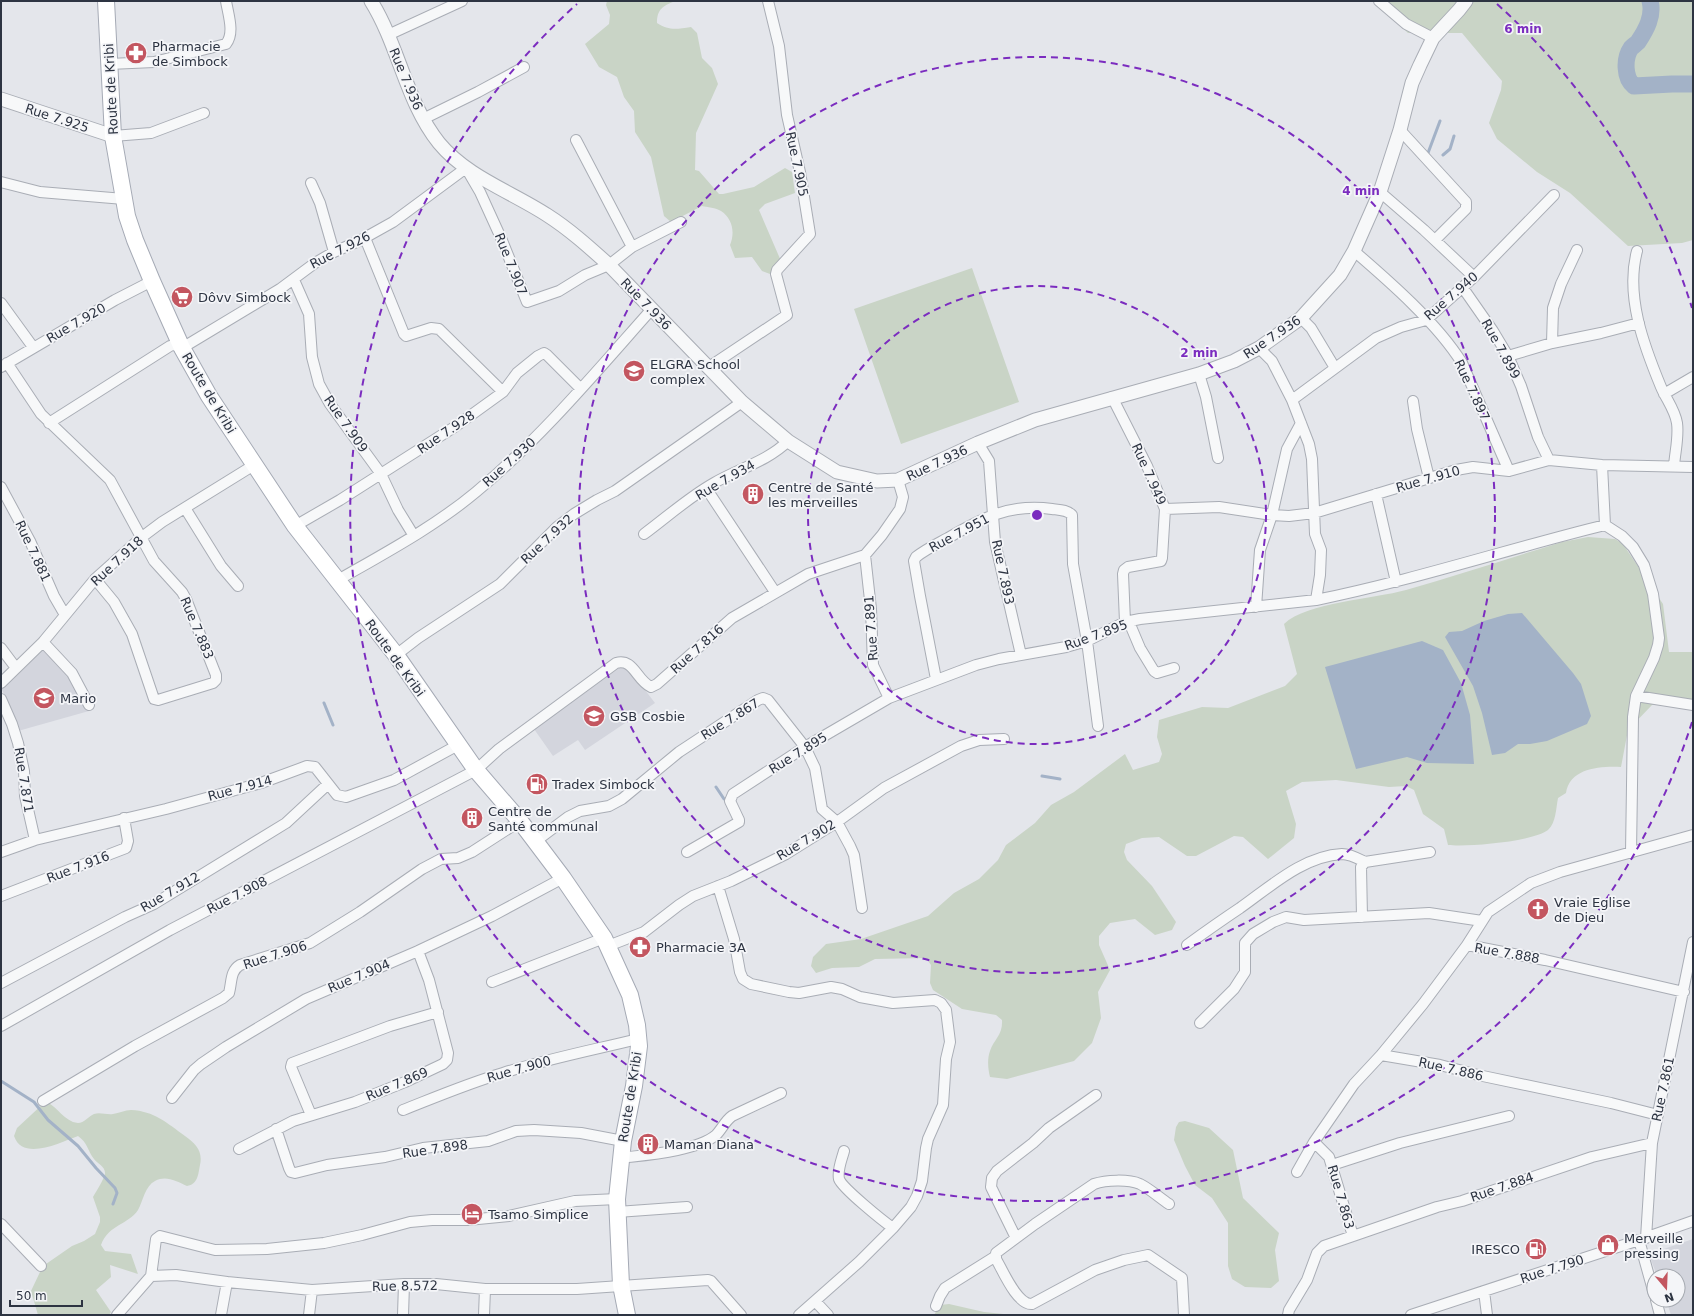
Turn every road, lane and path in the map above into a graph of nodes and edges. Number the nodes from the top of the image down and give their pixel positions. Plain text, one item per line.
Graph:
1 (106, 1) edge
2 (226, 1) edge
3 (371, 1) edge
4 (462, 1) edge
5 (768, 1) edge
6 (1379, 1) edge
7 (1466, 1) edge
8 (388, 35) junction
9 (1433, 38) junction
10 (109, 64) junction
11 (524, 67) dead end
12 (1, 99) edge
13 (204, 113) dead end
14 (424, 119) junction
15 (1400, 130) junction
16 (113, 136) junction
17 (576, 140) dead end
18 (466, 168) junction
19 (1, 182) edge
20 (311, 183) dead end
21 (1380, 192) junction
22 (1554, 195) dead end
23 (124, 199) junction
24 (681, 222) dead end
25 (365, 238) junction
26 (1435, 240) junction
27 (632, 247) junction
28 (1577, 250) dead end
29 (1637, 251) dead end
30 (334, 252) junction
31 (1354, 252) junction
32 (609, 265) junction
33 (1474, 278) junction
34 (294, 280) junction
35 (152, 281) junction
36 (1463, 288) junction
37 (1, 303) edge
38 (651, 310) junction
39 (1301, 318) junction
40 (1426, 320) junction
41 (1639, 323) junction
42 (1552, 343) junction
43 (33, 348) junction
44 (182, 348) junction
45 (1259, 348) junction
46 (1508, 356) junction
47 (4, 365) edge
48 (709, 367) junction
49 (1335, 368) junction
50 (1199, 374) junction
51 (1693, 377) edge
52 (581, 389) junction
53 (503, 392) junction
54 (1664, 394) junction
55 (1112, 397) junction
56 (1292, 400) junction
57 (1413, 401) dead end
58 (742, 402) junction
59 (49, 423) junction
60 (1301, 423) junction
61 (788, 441) junction
62 (978, 443) junction
63 (1218, 458) dead end
64 (1549, 460) junction
65 (254, 465) junction
66 (1602, 465) junction
67 (1674, 466) junction
68 (1693, 467) edge
69 (1509, 471) junction
70 (381, 474) junction
71 (1429, 478) junction
72 (898, 480) junction
73 (1, 487) edge
74 (706, 488) junction
75 (1376, 494) junction
76 (185, 508) junction
77 (1165, 509) junction
78 (1314, 513) junction
79 (993, 514) junction
80 (1272, 515) junction
81 (1605, 525) junction
82 (295, 526) junction
83 (644, 534) dead end
84 (414, 536) junction
85 (142, 537) junction
86 (865, 555) junction
87 (95, 579) junction
88 (338, 580) junction
89 (1396, 582) junction
90 (238, 586) dead end
91 (775, 592) junction
92 (1316, 600) junction
93 (1256, 607) junction
94 (65, 615) junction
95 (1127, 622) junction
96 (1087, 640) junction
97 (43, 642) junction
98 (1, 648) edge
99 (1021, 655) junction
100 (396, 656) junction
101 (16, 668) junction
102 (1174, 668) dead end
103 (936, 679) junction
104 (1, 683) edge
105 (1636, 696) junction
106 (889, 698) junction
107 (1, 699) edge
108 (89, 705) dead end
109 (1693, 705) edge
110 (1098, 726) dead end
111 (1004, 738) dead end
112 (458, 745) junction
113 (805, 747) junction
114 (476, 770) junction
115 (328, 784) junction
116 (124, 818) junction
117 (520, 821) junction
118 (837, 822) junction
119 (1693, 835) edge
120 (35, 840) junction
121 (536, 841) junction
122 (1, 852) edge
123 (687, 852) dead end
124 (1430, 852) dead end
125 (1631, 853) junction
126 (1365, 862) junction
127 (563, 878) junction
128 (718, 886) junction
129 (1, 896) edge
130 (862, 908) dead end
131 (1362, 917) junction
132 (1482, 921) junction
133 (606, 942) junction
134 (1693, 942) edge
135 (1187, 945) dead end
136 (1467, 945) junction
137 (418, 951) junction
138 (492, 982) dead end
139 (1, 983) edge
140 (1684, 992) junction
141 (438, 1012) junction
142 (1200, 1023) dead end
143 (1, 1026) edge
144 (638, 1039) junction
145 (1381, 1056) junction
146 (780, 1093) dead end
147 (1096, 1095) dead end
148 (172, 1098) dead end
149 (44, 1102) dead end
150 (403, 1110) dead end
151 (311, 1115) junction
152 (1658, 1115) junction
153 (1509, 1116) dead end
154 (276, 1129) junction
155 (623, 1141) junction
156 (1314, 1142) junction
157 (1652, 1143) junction
158 (239, 1149) dead end
159 (844, 1151) dead end
160 (621, 1158) junction
161 (1332, 1165) junction
162 (1297, 1172) dead end
163 (1169, 1204) dead end
164 (617, 1206) junction
165 (687, 1206) dead end
166 (1693, 1221) edge
167 (1, 1224) edge
168 (893, 1228) junction
169 (1353, 1236) junction
170 (1016, 1238) junction
171 (1643, 1239) junction
172 (996, 1256) junction
173 (41, 1266) dead end
174 (1649, 1268) edge
175 (151, 1276) junction
176 (227, 1282) junction
177 (404, 1284) junction
178 (621, 1285) junction
179 (485, 1289) junction
180 (312, 1290) junction
181 (1484, 1291) junction
182 (815, 1301) junction
183 (936, 1306) dead end
184 (117, 1315) edge
185 (221, 1315) edge
186 (310, 1315) edge
187 (403, 1315) edge
188 (484, 1315) edge
189 (626, 1315) edge
190 (741, 1315) edge
191 (799, 1315) edge
192 (828, 1315) edge
193 (1184, 1315) edge
194 (1288, 1315) edge
195 (1411, 1315) edge
196 (1487, 1315) edge

1 - 10 main road, Route de Kribi
2 - 10 street
3 - 8 street, Rue 7.936
4 - 8 street
5 - 48 street, Rue 7.905
6 - 9 street
7 - 9 street, Rue 7.936
8 - 14 street, Rue 7.936
9 - 15 street, Rue 7.936
10 - 16 main road, Route de Kribi
11 - 14 street
12 - 16 street, Rue 7.925
13 - 16 street
14 - 18 street, Rue 7.936
15 - 21 street, Rue 7.936
15 - 26 street
16 - 23 main road, Route de Kribi
17 - 27 street
18 - 25 street, Rue 7.926
18 - 32 street, Rue 7.936
18 - 32 street, Rue 7.907
19 - 23 street
20 - 30 street
21 - 26 street
21 - 31 street, Rue 7.936
22 - 33 street, Rue 7.940
23 - 35 main road, Route de Kribi
24 - 27 street
25 - 30 street, Rue 7.926
25 - 53 street
26 - 33 street
27 - 32 street
28 - 42 street
29 - 41 street
30 - 34 street, Rue 7.926
31 - 39 street, Rue 7.936
31 - 40 street, Rue 7.897
32 - 38 street, Rue 7.936
33 - 36 street, Rue 7.940
34 - 44 street, Rue 7.926
34 - 70 street, Rue 7.909
35 - 43 street, Rue 7.920
35 - 44 main road, Route de Kribi
36 - 40 street, Rue 7.940
36 - 46 street, Rue 7.899
37 - 43 street
38 - 48 street, Rue 7.936
38 - 52 street, Rue 7.930
39 - 45 street, Rue 7.936
39 - 49 street
40 - 49 street, Rue 7.940
40 - 69 street, Rue 7.897
41 - 42 street
41 - 54 street
42 - 46 street
43 - 47 street, Rue 7.920
44 - 59 street, Rue 7.926
44 - 65 main road, Route de Kribi
45 - 50 street, Rue 7.936
45 - 56 street
46 - 64 street, Rue 7.899
47 - 59 street, Rue 7.883
48 - 58 street, Rue 7.936
49 - 56 street, Rue 7.940
50 - 55 street, Rue 7.936
50 - 63 street
51 - 54 street
52 - 53 street, Rue 7.928
52 - 84 street, Rue 7.930
53 - 70 street, Rue 7.928
54 - 67 street
55 - 62 street, Rue 7.936
55 - 77 street, Rue 7.949
56 - 60 street
57 - 71 street
58 - 61 street, Rue 7.936
58 - 100 street, Rue 7.932
59 - 85 street, Rue 7.883
60 - 78 street
60 - 80 street
61 - 72 street, Rue 7.936
61 - 74 street, Rue 7.934
62 - 72 street, Rue 7.936
62 - 79 street, Rue 7.893
64 - 66 street, Rue 7.910
64 - 69 street, Rue 7.910
65 - 76 street, Rue 7.918
65 - 82 main road, Route de Kribi
66 - 67 street, Rue 7.910
66 - 81 street
67 - 68 street, Rue 7.910
69 - 71 street, Rue 7.910
70 - 82 street, Rue 7.928
70 - 84 street, Rue 7.909
71 - 75 street, Rue 7.910
72 - 86 street
73 - 94 street, Rue 7.881
74 - 83 street, Rue 7.934
74 - 91 street
75 - 78 street, Rue 7.910
75 - 89 street
76 - 85 street, Rue 7.918
76 - 90 street
77 - 80 street, Rue 7.910
77 - 95 street, Rue 7.949
78 - 80 street, Rue 7.910
78 - 92 street
79 - 96 street, Rue 7.951
79 - 99 street, Rue 7.893
79 - 103 street, Rue 7.951
80 - 93 street
81 - 89 street, Rue 7.895
81 - 105 street
82 - 88 main road, Route de Kribi
84 - 88 street, Rue 7.930
85 - 87 street, Rue 7.918
85 - 87 street, Rue 7.883
86 - 91 street, Rue 7.816
86 - 106 street, Rue 7.891
87 - 94 street, Rue 7.918
88 - 100 main road, Route de Kribi
89 - 92 street, Rue 7.895
91 - 114 street, Rue 7.816
92 - 93 street, Rue 7.895
93 - 95 street, Rue 7.895
94 - 97 street, Rue 7.918
95 - 96 street, Rue 7.895
95 - 102 street
96 - 99 street, Rue 7.895
96 - 110 street
97 - 101 street, Rue 7.918
97 - 108 street
98 - 101 street
99 - 103 street, Rue 7.895
100 - 112 main road, Route de Kribi
101 - 104 street, Rue 7.918
103 - 106 street, Rue 7.895
105 - 109 street
105 - 125 street
106 - 113 street, Rue 7.895
107 - 120 street, Rue 7.871
111 - 118 street, Rue 7.902
112 - 114 main road, Route de Kribi
112 - 115 street, Rue 7.914
113 - 118 street, Rue 7.867
113 - 121 street, Rue 7.867
113 - 123 street, Rue 7.895
114 - 117 main road, Route de Kribi
114 - 143 street, Rue 7.908
115 - 116 street, Rue 7.914
115 - 139 street, Rue 7.912
116 - 120 street, Rue 7.914
116 - 129 street, Rue 7.916
117 - 121 main road, Route de Kribi
117 - 149 street, Rue 7.906
118 - 128 street, Rue 7.902
118 - 130 street, Rue 7.867
119 - 125 street, Rue 7.888
120 - 122 street, Rue 7.914
121 - 127 main road, Route de Kribi
124 - 126 street
125 - 132 street, Rue 7.888
126 - 131 street
126 - 135 street
127 - 133 main road, Route de Kribi
127 - 137 street, Rue 7.904
128 - 133 street, Rue 7.902
128 - 168 street
131 - 132 street
131 - 142 street
132 - 136 street, Rue 7.888
133 - 138 street, Rue 7.902
133 - 144 main road, Route de Kribi
134 - 140 street, Rue 7.861
136 - 140 street, Rue 7.888
136 - 145 street
137 - 141 street, Rue 7.869
137 - 148 street, Rue 7.904
140 - 152 street, Rue 7.861
141 - 151 street, Rue 7.869
141 - 151 street
144 - 150 street, Rue 7.900
144 - 155 main road, Route de Kribi
145 - 152 street, Rue 7.886
145 - 156 street
146 - 160 street
147 - 170 street
151 - 154 street, Rue 7.869
152 - 157 street, Rue 7.861
153 - 161 street
154 - 155 street, Rue 7.898
154 - 158 street, Rue 7.869
155 - 160 main road, Route de Kribi
156 - 161 street, Rue 7.863
156 - 162 street
157 - 169 street, Rue 7.884
157 - 171 street, Rue 7.861
159 - 168 street
160 - 164 main road, Route de Kribi
161 - 169 street, Rue 7.863
163 - 170 street
164 - 165 street
164 - 175 street
164 - 178 main road, Route de Kribi
166 - 171 street, Rue 7.790
167 - 173 street
168 - 182 street
169 - 194 street, Rue 7.863
170 - 172 street
171 - 174 street, Rue 7.861
171 - 181 street, Rue 7.790
172 - 183 street
172 - 193 street
175 - 176 street, Rue 8.572
175 - 184 street
176 - 180 street, Rue 8.572
176 - 185 street
177 - 179 street, Rue 8.572
177 - 180 street, Rue 8.572
177 - 187 street
178 - 179 street, Rue 8.572
178 - 189 main road, Route de Kribi
178 - 190 street, Rue 8.572
179 - 188 street
180 - 186 street
181 - 195 street, Rue 7.790
181 - 196 street
182 - 191 street
182 - 192 street

